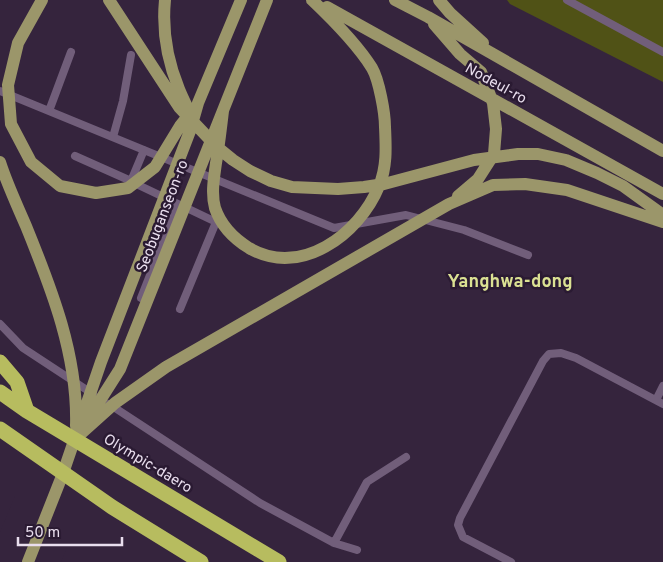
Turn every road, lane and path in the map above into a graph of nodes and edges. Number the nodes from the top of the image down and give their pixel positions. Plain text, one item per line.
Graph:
1 (109, 0) edge
2 (165, 0) edge
3 (241, 0) edge
4 (313, 0) edge
5 (395, 0) edge
6 (439, 0) edge
7 (567, 0) edge
8 (40, 3) edge
9 (265, 6) edge
10 (428, 17) junction
11 (71, 52) dead end
12 (663, 52) edge
13 (131, 55) dead end
14 (502, 60) junction
15 (0, 91) edge
16 (198, 103) junction
17 (49, 111) junction
18 (223, 111) junction
19 (193, 120) junction
20 (113, 137) junction
21 (144, 150) junction
22 (663, 151) edge
23 (75, 156) dead end
24 (0, 162) edge
25 (131, 181) junction
26 (663, 194) edge
27 (178, 204) junction
28 (449, 204) junction
29 (663, 214) edge
30 (663, 222) edge
31 (528, 255) dead end
32 (141, 298) dead end
33 (180, 309) dead end
34 (0, 324) edge
35 (0, 362) edge
36 (663, 386) edge
37 (0, 392) edge
38 (659, 402) edge
39 (27, 411) junction
40 (0, 430) edge
41 (76, 438) junction
42 (406, 457) dead end
43 (334, 543) junction
44 (357, 550) dead end
45 (496, 554) junction
46 (28, 562) edge
47 (201, 562) edge
48 (279, 562) edge
49 (492, 562) edge
50 (511, 562) edge

1 - 19 main road
2 - 19 main road
3 - 16 main road, Seobuganseon-ro
4 - 18 main road
4 - 26 main road, Nodeul-ro
5 - 10 main road, Nodeul-ro
6 - 14 main road
7 - 12 lane
8 - 16 main road
9 - 18 main road, Seobuganseon-ro
10 - 14 main road, Nodeul-ro
10 - 28 main road
11 - 17 lane
13 - 20 lane
14 - 22 main road, Nodeul-ro
15 - 17 lane
16 - 41 main road, Seobuganseon-ro
17 - 20 lane
18 - 41 main road, Seobuganseon-ro
19 - 29 main road
20 - 21 lane
21 - 25 lane
21 - 31 lane
23 - 25 lane
24 - 41 main road
25 - 27 lane
27 - 32 lane
27 - 33 lane
28 - 30 main road
28 - 41 main road
34 - 43 lane
35 - 39 highway
36 - 38 lane
37 - 39 highway, Olympic-daero
38 - 45 lane
39 - 48 highway, Olympic-daero
40 - 47 highway
41 - 46 main road, Seobuganseon-ro
42 - 43 lane
43 - 44 lane
45 - 49 lane
45 - 50 lane

